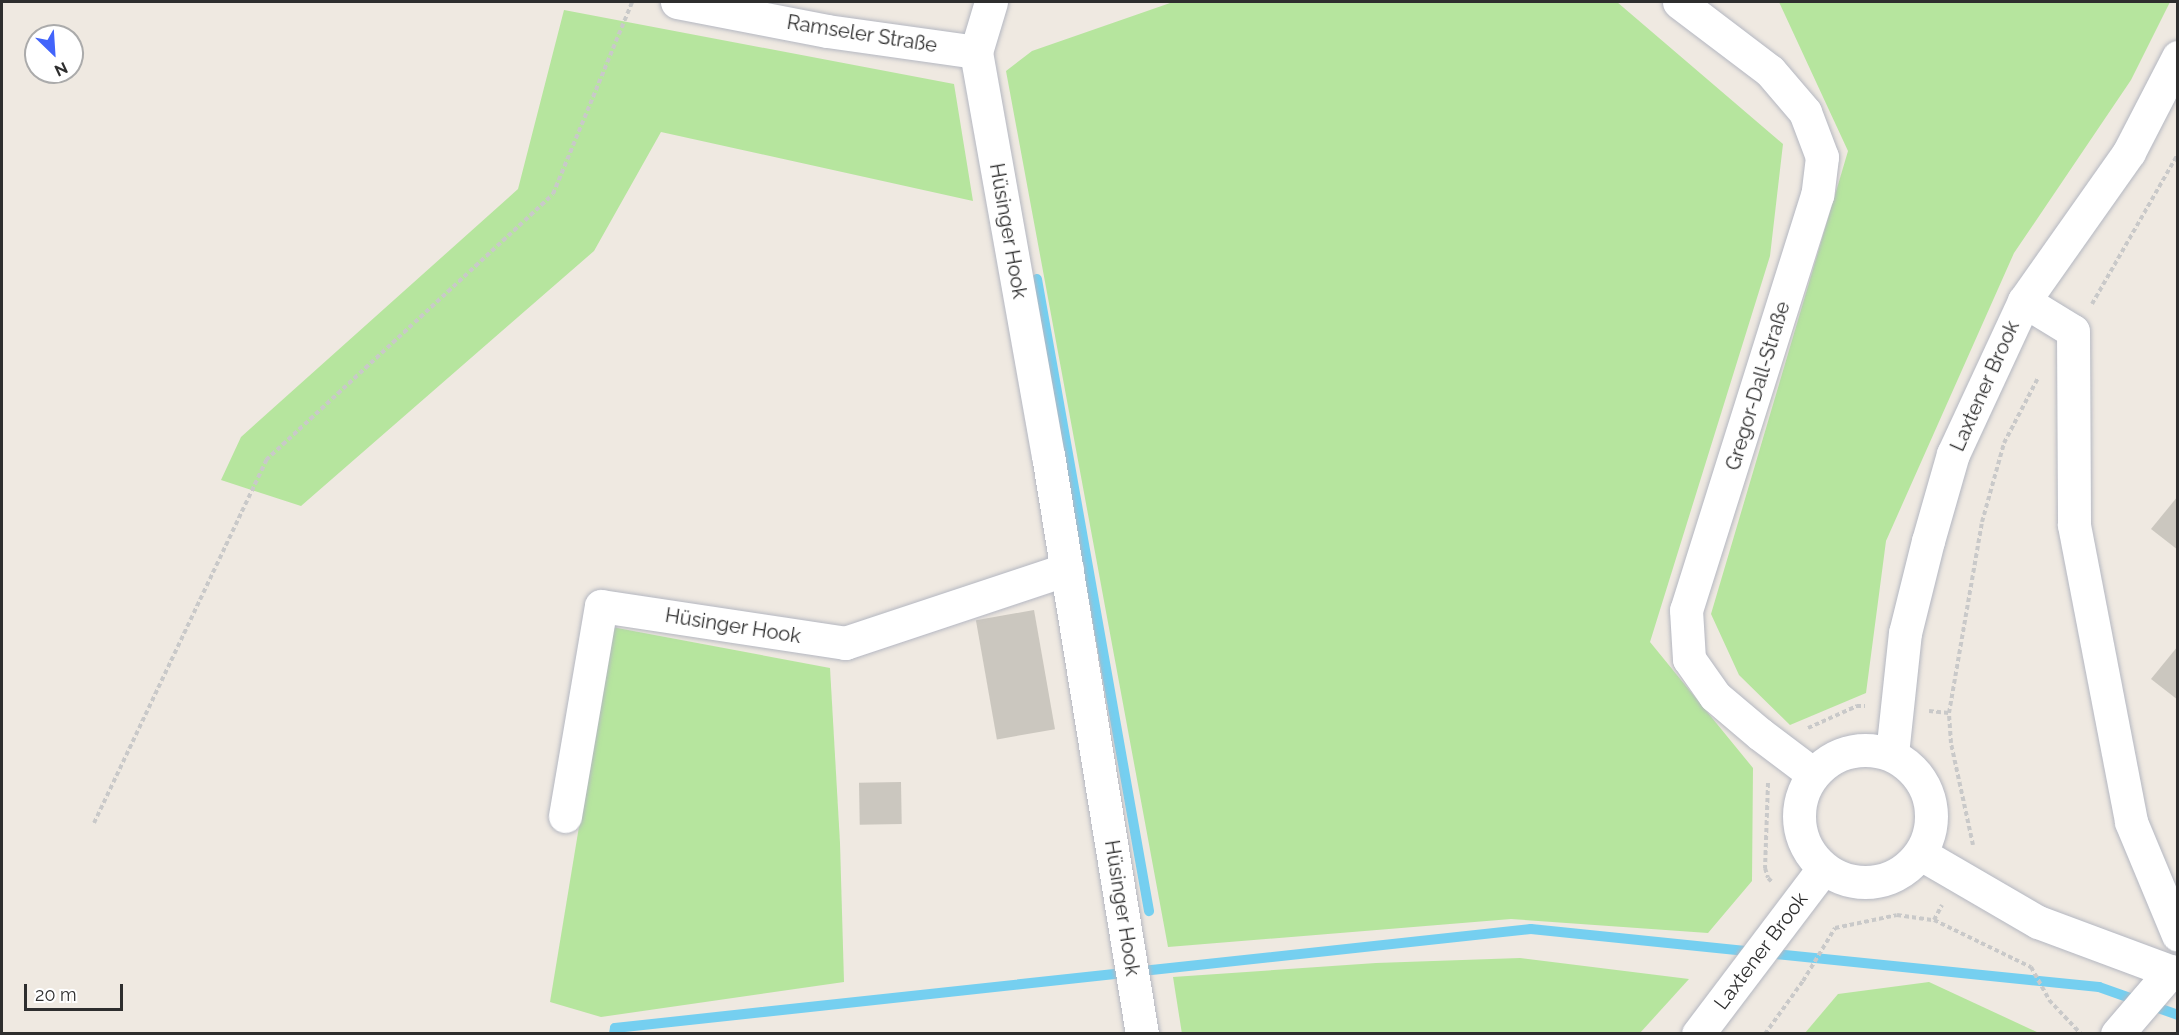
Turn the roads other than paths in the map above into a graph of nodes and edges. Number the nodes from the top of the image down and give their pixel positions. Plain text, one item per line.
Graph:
1 (677, 2) edge
2 (991, 2) edge
3 (1679, 2) edge
4 (976, 52) junction
5 (2178, 57) edge
6 (2024, 301) junction
7 (1067, 569) junction
8 (1892, 754) junction
9 (1813, 774) junction
10 (565, 816) dead end
11 (1921, 854) junction
12 (1823, 868) junction
13 (2178, 934) edge
14 (2170, 976) edge
15 (2117, 1033) edge
16 (1142, 1034) edge
17 (1698, 1034) edge

1 - 4 street, Ramseler Straße
2 - 4 street, Hüsinger Hook
3 - 9 street, Gregor-Dall-Straße
4 - 7 street, Hüsinger Hook
5 - 6 street, Laxtener Brook
6 - 8 street, Laxtener Brook
6 - 13 street
7 - 10 street, Hüsinger Hook
7 - 16 street, Hüsinger Hook
8 - 9 street
8 - 11 street
9 - 12 street
11 - 12 street
11 - 14 street
12 - 17 street, Laxtener Brook
14 - 15 street

